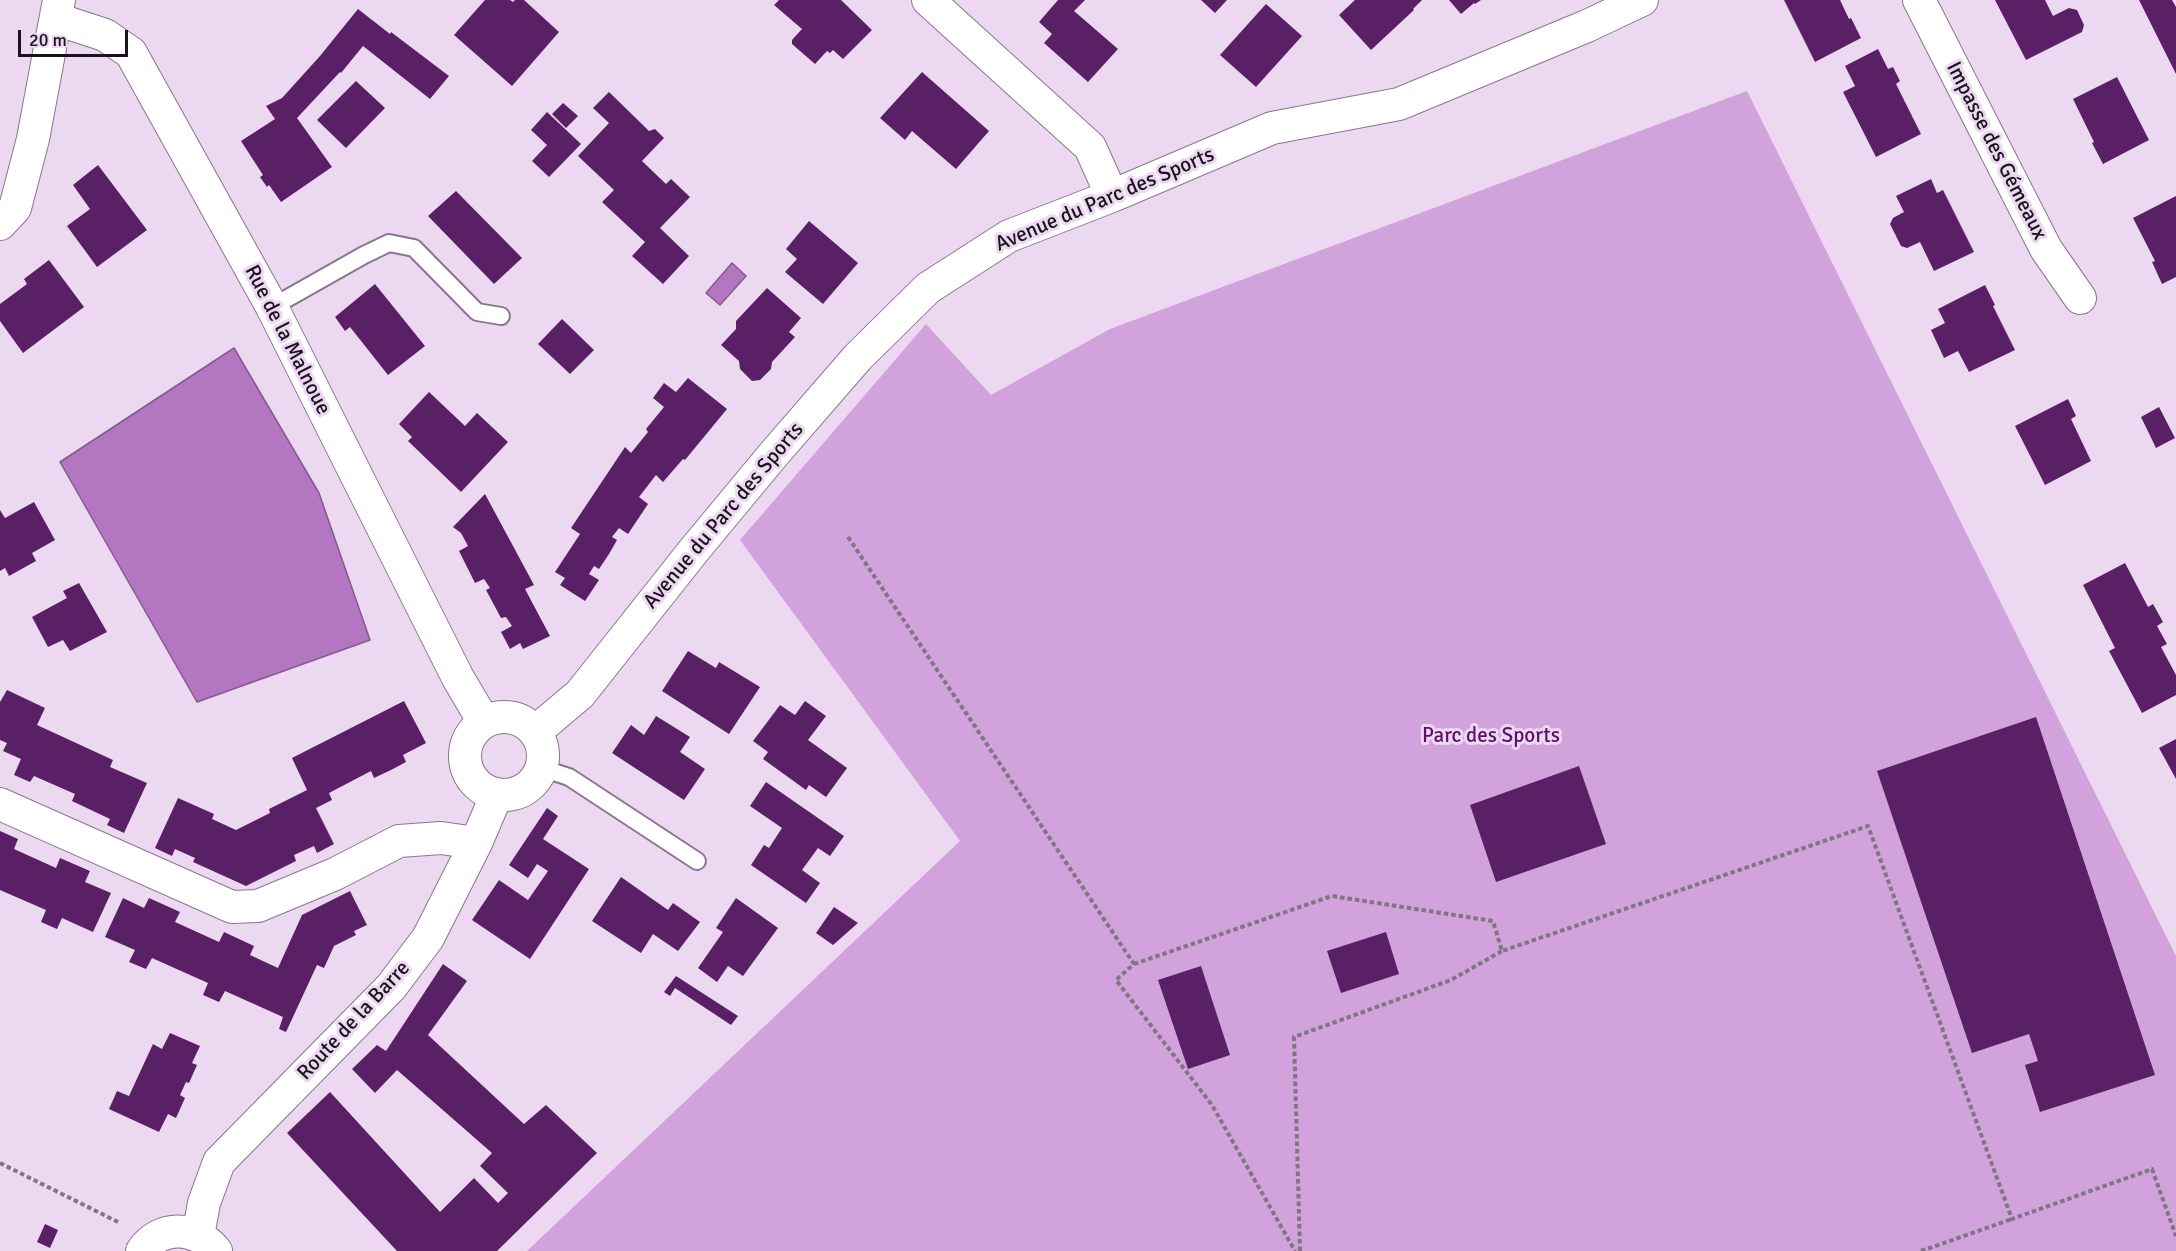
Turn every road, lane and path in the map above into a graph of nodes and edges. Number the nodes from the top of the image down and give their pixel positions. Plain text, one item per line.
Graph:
1 (928, 0) edge
2 (1642, 0) edge
3 (1919, 0) edge
4 (57, 10) edge
5 (1112, 196) junction
6 (0, 224) edge
7 (2080, 298) dead end
8 (272, 307) junction
9 (501, 316) dead end
10 (848, 537) dead end
11 (484, 722) junction
12 (535, 732) junction
13 (541, 768) junction
14 (497, 794) junction
15 (0, 804) edge
16 (476, 843) junction
17 (697, 861) dead end
18 (1502, 951) junction
19 (1134, 964) junction
20 (0, 1163) edge
21 (2012, 1219) junction
22 (2176, 1236) edge
23 (207, 1243) edge
24 (146, 1246) edge
25 (1295, 1251) edge
26 (1300, 1251) edge
27 (1921, 1251) edge

1 - 5 street
2 - 5 street, Avenue du Parc des Sports
3 - 7 street, Impasse des Gémeaux
4 - 6 street
4 - 8 street, Rue de la Malnoue
5 - 12 street, Avenue du Parc des Sports
8 - 9 lane
8 - 11 street, Rue de la Malnoue
10 - 19 path
11 - 12 street
11 - 14 street
12 - 13 street
13 - 14 street
13 - 17 lane
14 - 16 street, Route de la Barre
15 - 16 street
16 - 23 street, Route de la Barre
18 - 19 path
18 - 21 path
18 - 26 path
19 - 25 path
20 - 24 path
21 - 22 path
21 - 27 path
23 - 24 street, Route de la Barre

